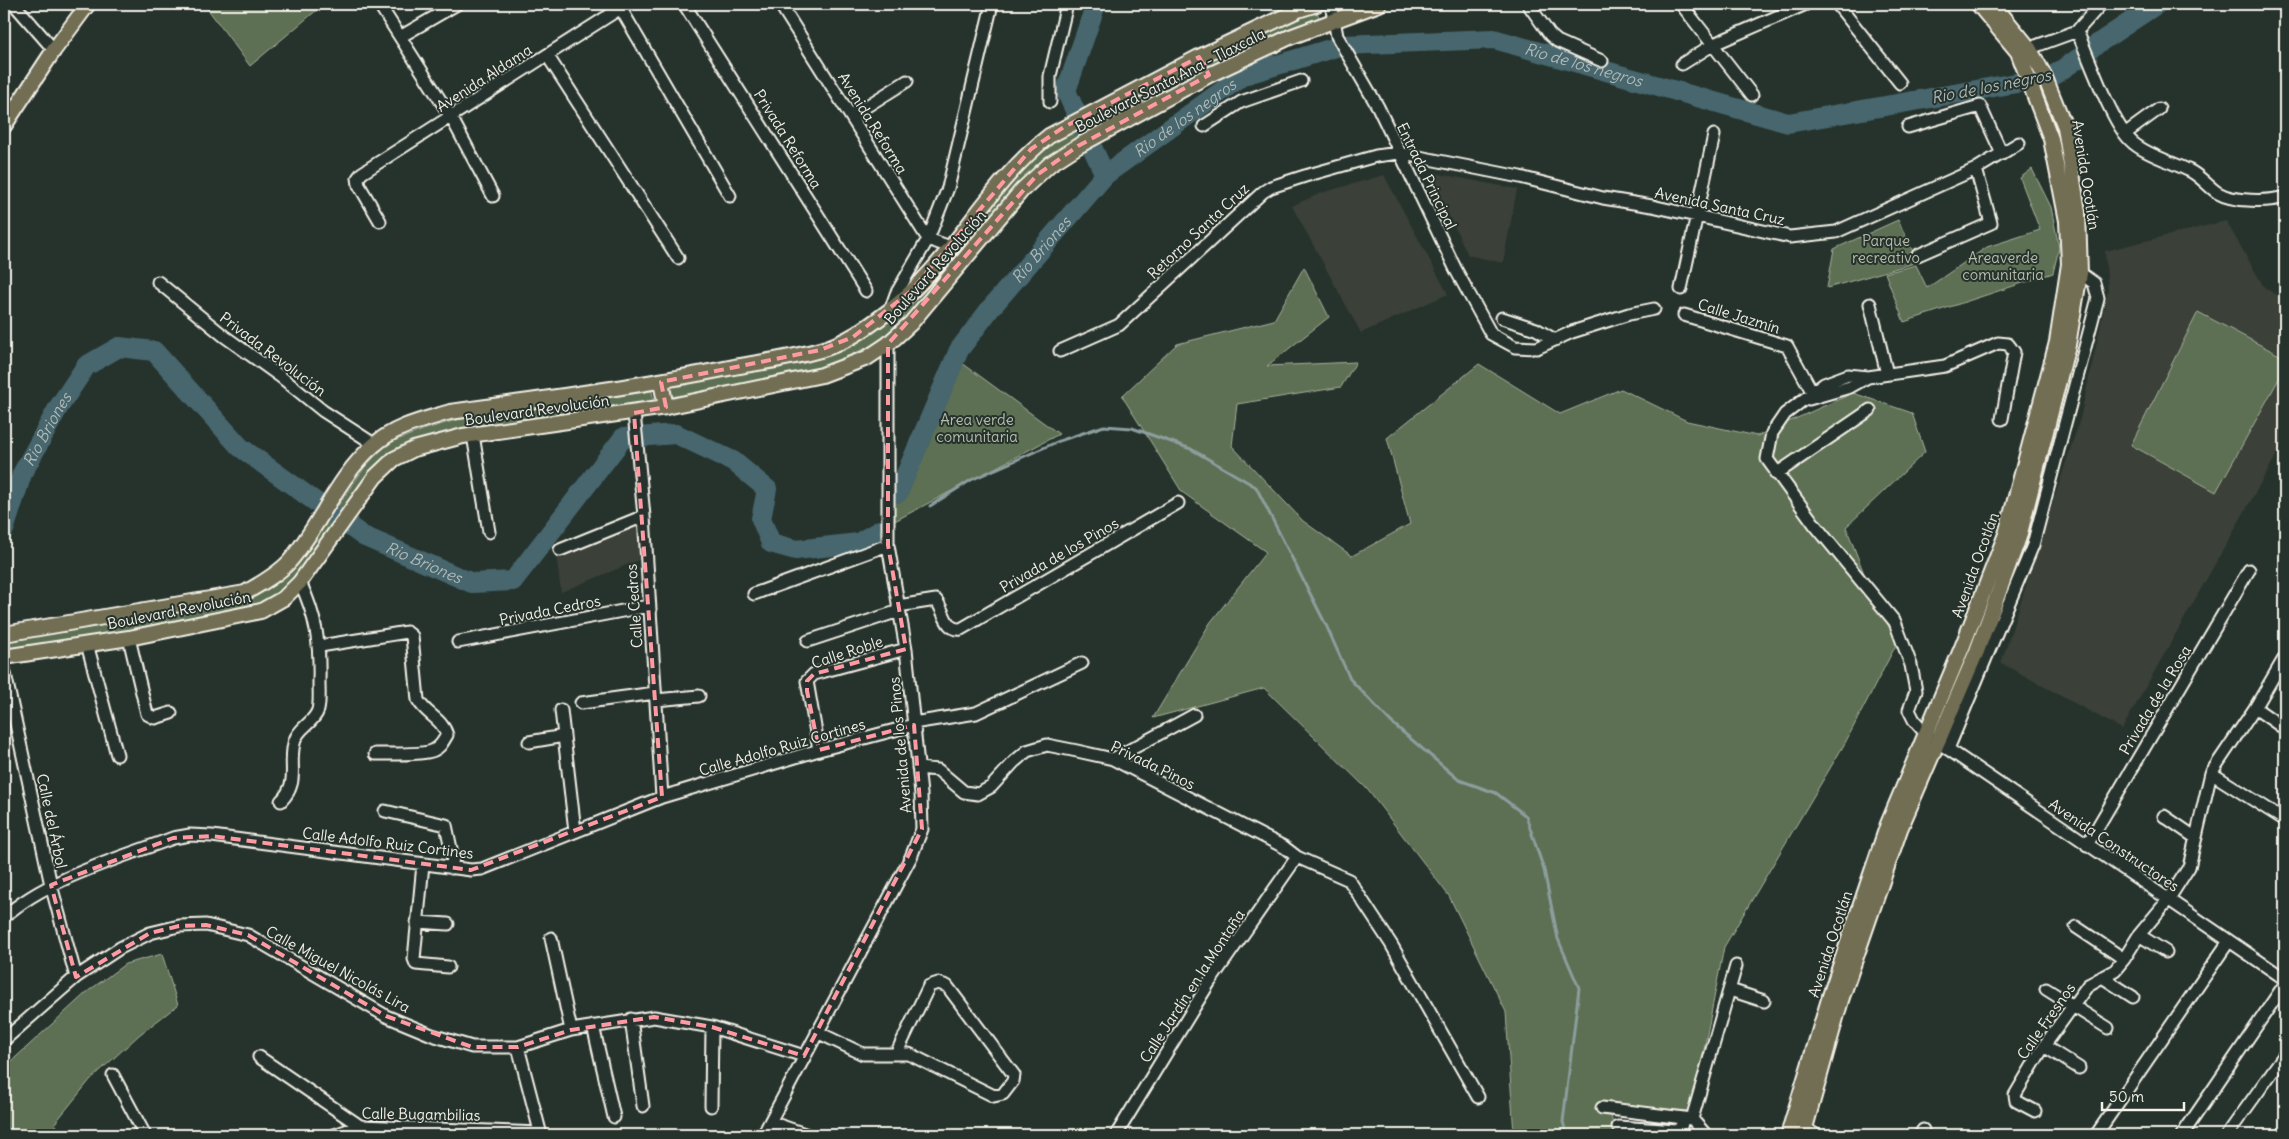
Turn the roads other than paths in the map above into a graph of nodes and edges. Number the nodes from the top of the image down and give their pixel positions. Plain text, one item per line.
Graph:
1 (14, 4) edge
2 (88, 4) edge
3 (379, 4) edge
4 (457, 4) edge
5 (684, 4) edge
6 (780, 4) edge
7 (992, 4) edge
8 (1067, 4) edge
9 (1317, 4) edge
10 (1331, 4) edge
11 (1379, 4) edge
12 (1528, 4) edge
13 (1681, 4) edge
14 (1806, 4) edge
15 (1837, 4) edge
16 (1978, 4) edge
17 (1993, 4) edge
18 (2101, 4) edge
19 (624, 6) edge
20 (1334, 21) junction
21 (2077, 30) junction
22 (400, 37) junction
23 (1714, 44) junction
24 (54, 50) junction
25 (2023, 50) junction
26 (547, 55) junction
27 (1199, 57) junction
28 (1602, 61) dead end
29 (1682, 64) dead end
30 (1208, 75) junction
31 (1157, 79) junction
32 (907, 81) dead end
33 (1301, 81) dead end
34 (1900, 83) dead end
35 (1752, 95) dead end
36 (1167, 98) junction
37 (1050, 102) dead end
38 (2159, 109) dead end
39 (851, 116) junction
40 (451, 117) junction
41 (4, 126) edge
42 (1204, 126) dead end
43 (1908, 127) dead end
44 (2126, 133) junction
45 (1714, 135) dead end
46 (1049, 136) joint
47 (2019, 143) dead end
48 (1399, 153) junction
49 (2002, 154) junction
50 (1061, 157) joint
51 (1976, 169) junction
52 (493, 196) dead end
53 (730, 196) dead end
54 (2285, 197) edge
55 (1696, 215) junction
56 (380, 221) dead end
57 (928, 239) junction
58 (950, 247) junction
59 (1918, 255) dead end
60 (678, 258) dead end
61 (2080, 273) junction
62 (158, 282) dead end
63 (1681, 289) dead end
64 (866, 290) dead end
65 (1870, 304) dead end
66 (1654, 309) dead end
67 (890, 311) junction
68 (1684, 315) dead end
69 (1502, 318) dead end
70 (1555, 340) junction
71 (888, 344) junction
72 (1060, 351) dead end
73 (1887, 374) junction
74 (661, 382) junction
75 (1811, 396) junction
76 (666, 407) junction
77 (1870, 410) dead end
78 (634, 413) junction
79 (2002, 419) dead end
80 (473, 435) junction
81 (374, 444) junction
82 (1776, 474) junction
83 (1178, 503) dead end
84 (644, 516) junction
85 (489, 532) dead end
86 (888, 545) junction
87 (560, 550) dead end
88 (2250, 570) dead end
89 (300, 582) junction
90 (754, 594) dead end
91 (649, 606) junction
92 (899, 608) junction
93 (4, 634) edge
94 (130, 638) junction
95 (808, 641) dead end
96 (458, 642) dead end
97 (87, 644) junction
98 (320, 646) junction
99 (906, 649) junction
100 (4, 657) edge
101 (2285, 657) edge
102 (1082, 663) dead end
103 (4, 669) edge
104 (699, 696) dead end
105 (655, 697) junction
106 (581, 703) dead end
107 (2256, 708) junction
108 (561, 710) dead end
109 (171, 713) dead end
110 (1194, 715) dead end
111 (913, 724) junction
112 (2285, 728) edge
113 (564, 736) junction
114 (529, 742) dead end
115 (1937, 742) junction
116 (819, 750) junction
117 (376, 754) dead end
118 (117, 755) dead end
119 (1113, 759) junction
120 (918, 768) junction
121 (2211, 773) junction
122 (662, 797) junction
123 (281, 802) dead end
124 (385, 811) dead end
125 (2164, 816) dead end
126 (2285, 820) edge
127 (575, 831) junction
128 (2196, 838) junction
129 (2087, 845) junction
130 (1297, 857) junction
131 (423, 864) junction
132 (451, 868) junction
133 (51, 885) junction
134 (2168, 900) junction
135 (4, 918) edge
136 (417, 922) junction
137 (448, 924) dead end
138 (2076, 927) dead end
139 (2139, 935) junction
140 (551, 938) dead end
141 (2229, 941) junction
142 (2166, 952) dead end
143 (2124, 960) junction
144 (1736, 966) dead end
145 (448, 967) dead end
146 (2102, 977) junction
147 (76, 978) junction
148 (2285, 979) edge
149 (2285, 984) edge
150 (2046, 989) dead end
151 (1730, 990) junction
152 (2133, 997) dead end
153 (1764, 1001) dead end
154 (2074, 1006) junction
155 (631, 1019) junction
156 (593, 1026) junction
157 (712, 1027) junction
158 (2108, 1028) dead end
159 (571, 1030) junction
160 (817, 1032) junction
161 (4, 1040) edge
162 (2044, 1046) junction
163 (518, 1047) junction
164 (896, 1054) junction
165 (2285, 1054) edge
166 (804, 1056) junction
167 (259, 1057) dead end
168 (2079, 1068) dead end
169 (113, 1075) dead end
170 (1478, 1097) dead end
171 (643, 1106) dead end
172 (711, 1106) dead end
173 (1602, 1108) dead end
174 (2035, 1111) dead end
175 (614, 1117) dead end
176 (1688, 1118) junction
177 (1792, 1120) junction
178 (770, 1122) junction
179 (360, 1126) junction
180 (1618, 1127) dead end
181 (140, 1132) edge
182 (1808, 1133) edge
183 (540, 1134) edge
184 (334, 1135) edge
185 (764, 1135) edge
186 (808, 1135) edge
187 (1116, 1135) edge
188 (1706, 1135) edge
189 (1788, 1135) edge
190 (2096, 1135) edge
191 (2182, 1135) edge
192 (2227, 1135) edge

1 - 24 street
2 - 24 main road
3 - 22 street
4 - 22 street
5 - 64 street, Privada Reforma
6 - 39 street, Avenida Reforma
7 - 57 street
8 - 37 street
9 - 27 main road, Boulevard Santa Ana - Tlaxcala
10 - 20 street, Entrada Principal
11 - 20 main road, Boulevard Santa Ana - Tlaxcala
12 - 28 street
13 - 23 street
14 - 23 street
15 - 34 street
16 - 25 main road, Avenida Ocotlán
17 - 25 main road, Avenida Ocotlán
18 - 21 street
19 - 26 street, Avenida Aldama
19 - 53 street
20 - 30 main road, Boulevard Santa Ana - Tlaxcala
20 - 48 street, Entrada Principal
21 - 25 street
21 - 44 street
22 - 40 street
23 - 29 street
23 - 35 street
24 - 41 main road
25 - 61 main road, Avenida Ocotlán
25 - 115 main road, Avenida Ocotlán
26 - 40 street, Avenida Aldama
26 - 60 street
27 - 30 main road
27 - 31 main road, Boulevard Santa Ana - Tlaxcala
30 - 36 main road, Boulevard Santa Ana - Tlaxcala
31 - 36 main road
31 - 46 main road, Boulevard Santa Ana - Tlaxcala
32 - 39 street
33 - 42 street
36 - 50 main road, Boulevard Santa Ana - Tlaxcala
38 - 44 street
39 - 57 street, Avenida Reforma
40 - 52 street
40 - 56 street, Avenida Aldama
43 - 49 street
44 - 54 street
45 - 55 street
46 - 58 main road, Boulevard Revolución
47 - 49 street, Avenida Santa Cruz
48 - 55 street, Avenida Santa Cruz
48 - 70 street, Entrada Principal
48 - 72 street, Retorno Santa Cruz
49 - 51 street, Avenida Santa Cruz
50 - 71 main road, Boulevard Revolución
51 - 55 street, Avenida Santa Cruz
51 - 59 street
55 - 63 street
57 - 58 street
57 - 67 street
58 - 67 main road, Boulevard Revolución
61 - 115 main road, Avenida Ocotlán
61 - 115 street
62 - 81 street, Privada Revolución
65 - 73 street
66 - 70 street
67 - 74 main road, Boulevard Revolución
68 - 75 street, Calle Jazmín
69 - 70 street
71 - 76 main road, Boulevard Revolución
71 - 86 street, Avenida de los Pinos
73 - 75 street
73 - 79 street
74 - 76 main road
74 - 81 main road, Boulevard Revolución
75 - 82 street
76 - 78 main road, Boulevard Revolución
77 - 82 street
78 - 80 main road, Boulevard Revolución
78 - 84 street, Calle Cedros
80 - 85 street
80 - 89 main road, Boulevard Revolución
81 - 93 main road, Boulevard Revolución
82 - 115 street, Avenida Constructores
83 - 92 street, Privada de los Pinos
84 - 87 street
84 - 91 street, Calle Cedros
86 - 90 street
86 - 92 street, Avenida de los Pinos
88 - 129 street, Privada de la Rosa
89 - 94 main road, Boulevard Revolución
89 - 98 street
91 - 96 street, Privada Cedros
91 - 105 street, Calle Cedros
92 - 95 street
92 - 99 street, Avenida de los Pinos
94 - 97 main road, Boulevard Revolución
94 - 109 street
97 - 100 main road, Boulevard Revolución
97 - 118 street
98 - 117 street
98 - 123 street
99 - 111 street, Avenida de los Pinos
99 - 116 street, Calle Roble
101 - 107 street
102 - 111 street, Calle Adolfo Ruiz Cortines
103 - 133 street, Calle del Árbol
104 - 105 street
105 - 106 street
105 - 122 street, Calle Cedros
107 - 112 street
107 - 121 street
108 - 113 street
110 - 119 street
111 - 116 street, Calle Adolfo Ruiz Cortines
111 - 120 street, Avenida de los Pinos
113 - 114 street
113 - 127 street
115 - 129 street, Avenida Constructores
115 - 177 main road, Avenida Ocotlán
115 - 182 main road, Avenida Ocotlán
116 - 122 street, Calle Adolfo Ruiz Cortines
119 - 120 street, Privada Pinos
119 - 130 street, Privada Pinos
120 - 160 street, Avenida de los Pinos
121 - 126 street
121 - 128 street, Calle Fresnos
122 - 127 street, Calle Adolfo Ruiz Cortines
124 - 132 street
125 - 128 street
127 - 132 street, Calle Adolfo Ruiz Cortines
128 - 134 street, Calle Fresnos
129 - 134 street, Avenida Constructores
130 - 170 street, Privada Pinos
130 - 187 street, Calle Jardín en la Montaña
131 - 132 street, Calle Adolfo Ruiz Cortines
131 - 133 street, Calle Adolfo Ruiz Cortines
131 - 136 street
133 - 135 street, Calle Adolfo Ruiz Cortines
133 - 147 street, Calle del Árbol
134 - 139 street, Calle Fresnos
134 - 141 street, Avenida Constructores
136 - 137 street
136 - 145 street
138 - 143 street
139 - 142 street
139 - 143 street, Calle Fresnos
140 - 159 street
141 - 148 street, Avenida Constructores
141 - 190 street
143 - 146 street, Calle Fresnos
144 - 151 street
146 - 152 street
146 - 154 street, Calle Fresnos
147 - 161 street, Calle Miguel Nicolás Lira
147 - 163 street, Calle Miguel Nicolás Lira
149 - 191 street
150 - 154 street
151 - 153 street
151 - 176 street
154 - 158 street
154 - 162 street, Calle Fresnos
155 - 156 street, Calle Miguel Nicolás Lira
155 - 157 street, Calle Miguel Nicolás Lira
155 - 171 street
156 - 159 street, Calle Miguel Nicolás Lira
156 - 175 street
157 - 166 street, Calle Miguel Nicolás Lira
157 - 172 street
159 - 163 street, Calle Miguel Nicolás Lira
160 - 164 street
160 - 166 street, Avenida de los Pinos
162 - 168 street
162 - 174 street, Calle Fresnos
163 - 183 street
164 - 164 street
165 - 192 street
166 - 178 street, Avenida de los Pinos
167 - 179 street
169 - 181 street
173 - 176 street
176 - 180 street
176 - 188 street
177 - 182 street
177 - 189 main road, Avenida Ocotlán
178 - 185 street, Avenida de los Pinos
178 - 186 street
179 - 183 street, Calle Bugambilias
179 - 184 street, Calle Bugambilias

